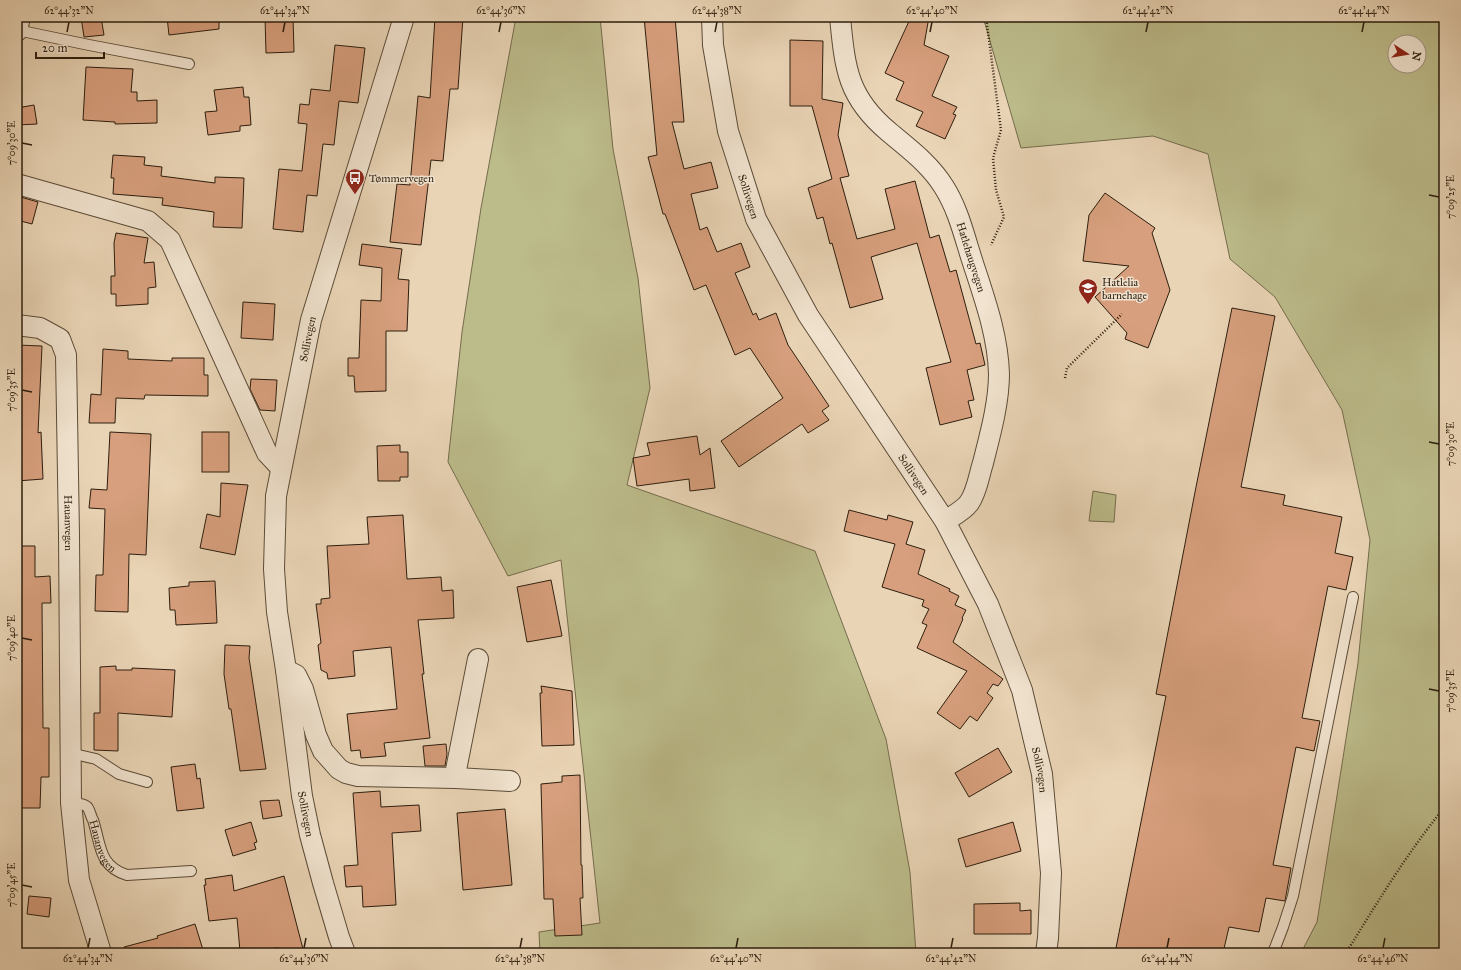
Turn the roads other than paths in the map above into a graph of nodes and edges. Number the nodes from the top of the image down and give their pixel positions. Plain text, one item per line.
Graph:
1 (20, 17) edge
2 (404, 17) edge
3 (712, 17) edge
4 (840, 17) edge
5 (17, 30) edge
6 (189, 64) dead end
7 (17, 184) edge
8 (17, 325) edge
9 (281, 468) junction
10 (945, 521) junction
11 (1353, 597) dead end
12 (478, 659) dead end
13 (286, 670) junction
14 (70, 753) junction
15 (456, 778) junction
16 (510, 781) dead end
17 (147, 782) dead end
18 (71, 803) junction
19 (191, 871) dead end
20 (101, 953) edge
21 (345, 953) edge
22 (1046, 953) edge
23 (1273, 953) edge

1 - 5 street
2 - 9 street, Sollivegen
3 - 10 street, Sollivegen
4 - 10 street, Hatlehaugvegen
5 - 6 lane
7 - 9 street
8 - 14 street, Hauanvegen
9 - 13 street, Sollivegen
10 - 22 street, Sollivegen
11 - 23 lane
12 - 15 street
13 - 15 street
13 - 21 street, Sollivegen
14 - 17 lane
14 - 18 street, Hauanvegen
15 - 16 street
18 - 19 lane, Hauanvegen
18 - 20 street, Hauanvegen

